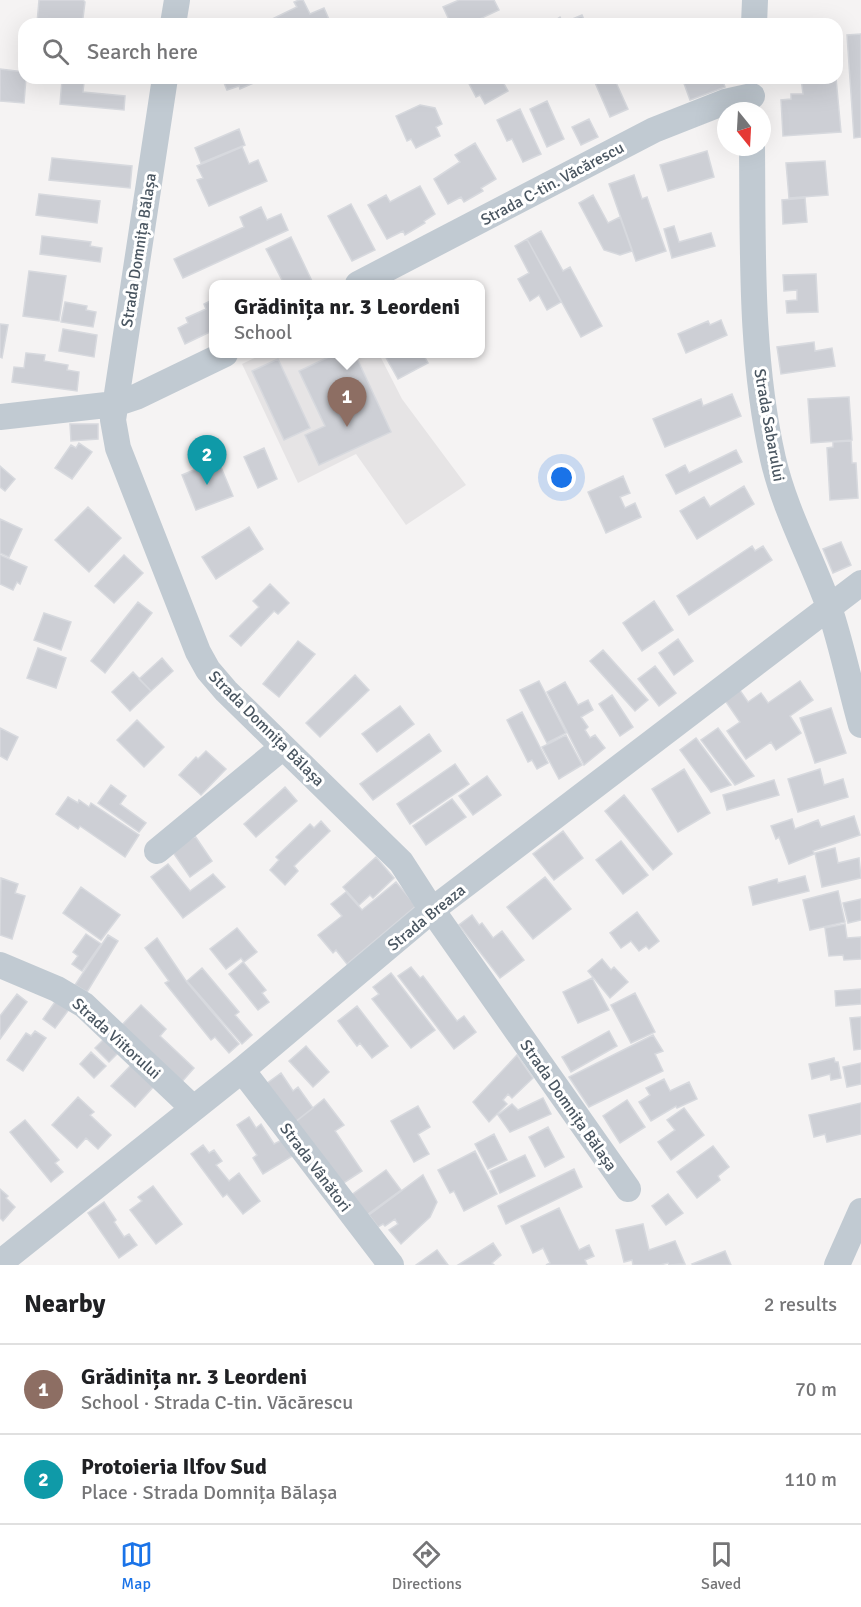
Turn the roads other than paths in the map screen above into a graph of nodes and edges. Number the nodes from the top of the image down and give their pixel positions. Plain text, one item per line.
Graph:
1 (177, 0) edge
2 (755, 0) edge
3 (174, 18) edge
4 (754, 18) edge
5 (164, 84) edge
6 (752, 95) edge
7 (752, 156) edge
8 (368, 280) edge
9 (217, 358) edge
10 (115, 404) junction
11 (0, 417) edge
12 (861, 583) edge
13 (829, 607) junction
14 (861, 726) edge
15 (283, 747) junction
16 (157, 851) dead end
17 (432, 910) junction
18 (0, 965) edge
19 (242, 1070) junction
20 (193, 1108) junction
21 (628, 1189) dead end
22 (861, 1211) edge
23 (0, 1263) edge
24 (391, 1265) edge
25 (837, 1265) edge

1 - 3 street
2 - 4 street
5 - 10 street, Strada Domnița Bălașa
6 - 8 street, Strada C-tin. Văcărescu
7 - 13 street, Strada Sabarului
9 - 10 street
10 - 11 street
10 - 15 street, Strada Domnița Bălașa
12 - 13 street, Strada Breaza
13 - 14 street, Strada Sabarului
13 - 17 street, Strada Breaza
15 - 16 street
15 - 17 street, Strada Domnița Bălașa
17 - 19 street, Strada Breaza
17 - 21 street, Strada Domnița Bălașa
18 - 20 street, Strada Viitorului
19 - 20 street, Strada Breaza
19 - 24 street, Strada Vânători
20 - 23 street, Strada Breaza
22 - 25 street

